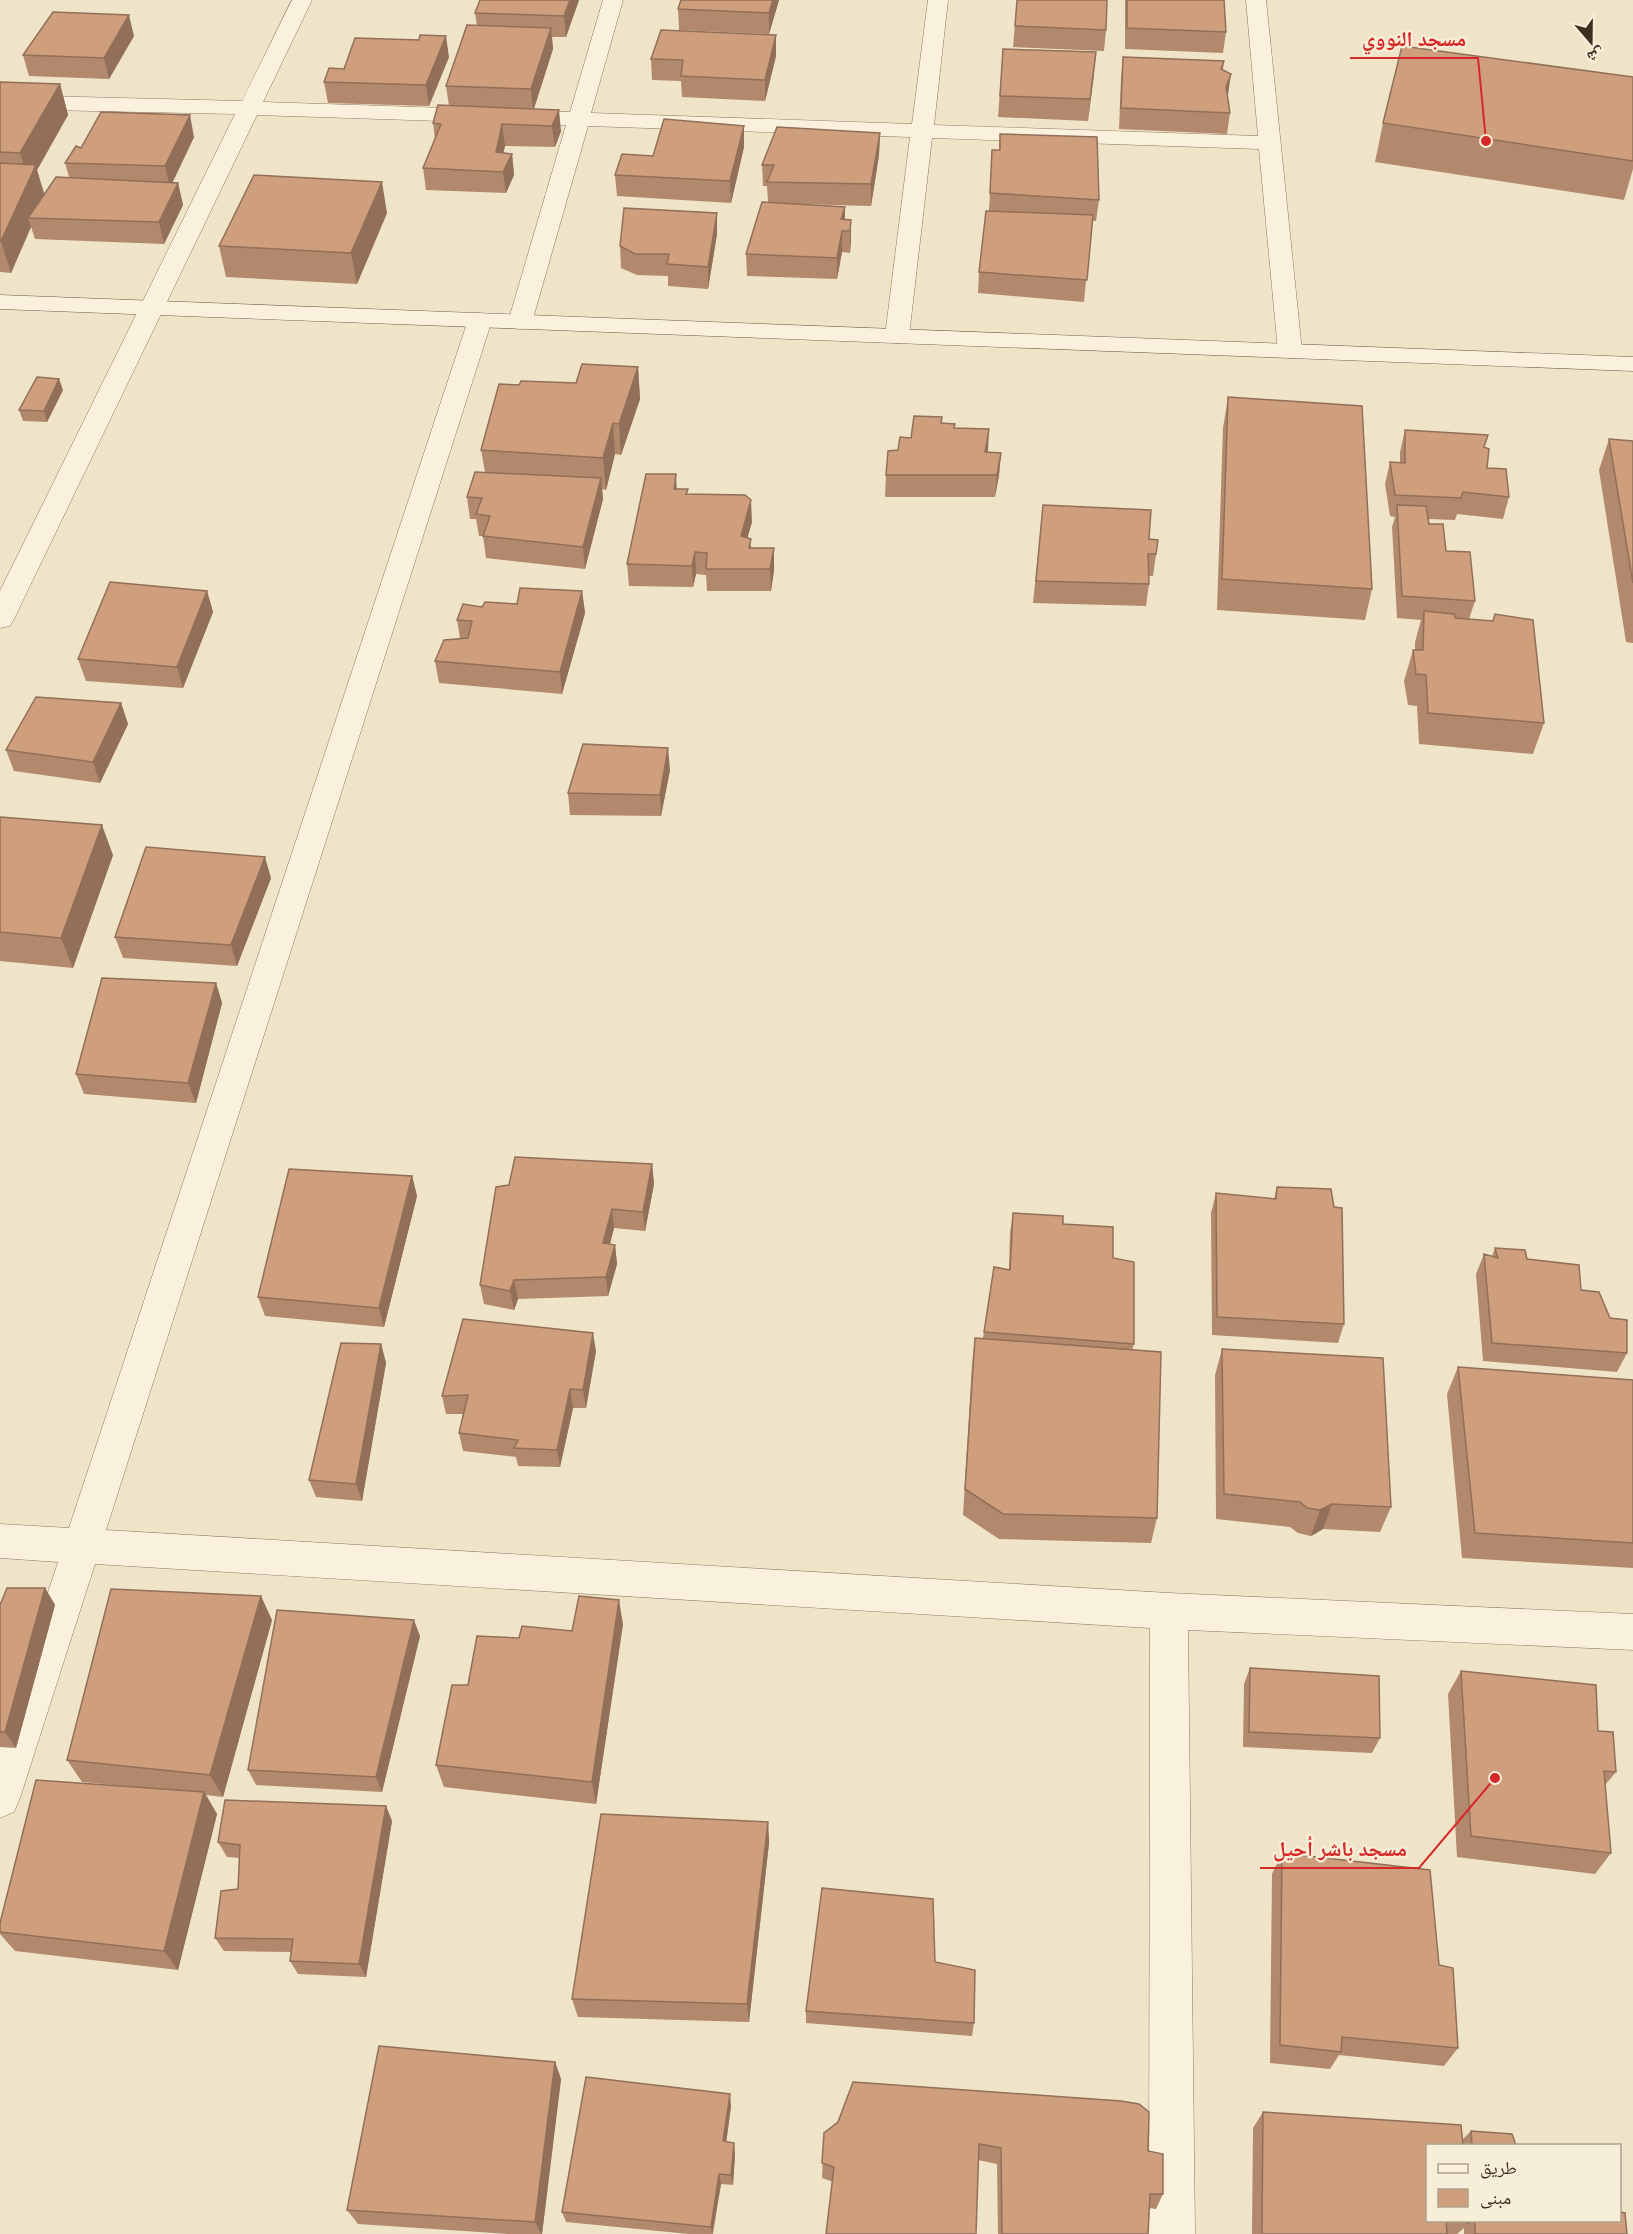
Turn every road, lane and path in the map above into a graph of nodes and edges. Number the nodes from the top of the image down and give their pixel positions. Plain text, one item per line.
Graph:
1 (302, 0) edge
2 (613, 0) edge
3 (938, 0) edge
4 (1256, 0) edge
5 (0, 102) edge
6 (249, 108) junction
7 (578, 119) junction
8 (922, 131) junction
9 (1270, 143) junction
10 (0, 302) edge
11 (151, 308) junction
12 (480, 320) junction
13 (520, 322) junction
14 (897, 336) junction
15 (1290, 351) junction
16 (1633, 364) edge
17 (0, 620) edge
18 (0, 1540) edge
19 (84, 1544) junction
20 (1169, 1611) junction
21 (1633, 1632) edge
22 (0, 1798) edge
23 (1172, 2234) edge

1 - 6 street
2 - 7 street
3 - 8 street
4 - 9 street
5 - 6 street
6 - 7 street
6 - 11 street
7 - 8 street
7 - 13 street
8 - 9 street
8 - 14 street
9 - 15 street
10 - 11 street
11 - 12 street
11 - 17 street
12 - 13 street
12 - 19 street
13 - 14 street
14 - 15 street
15 - 16 street
18 - 19 street
19 - 20 street
19 - 22 street
20 - 21 street
20 - 23 street

